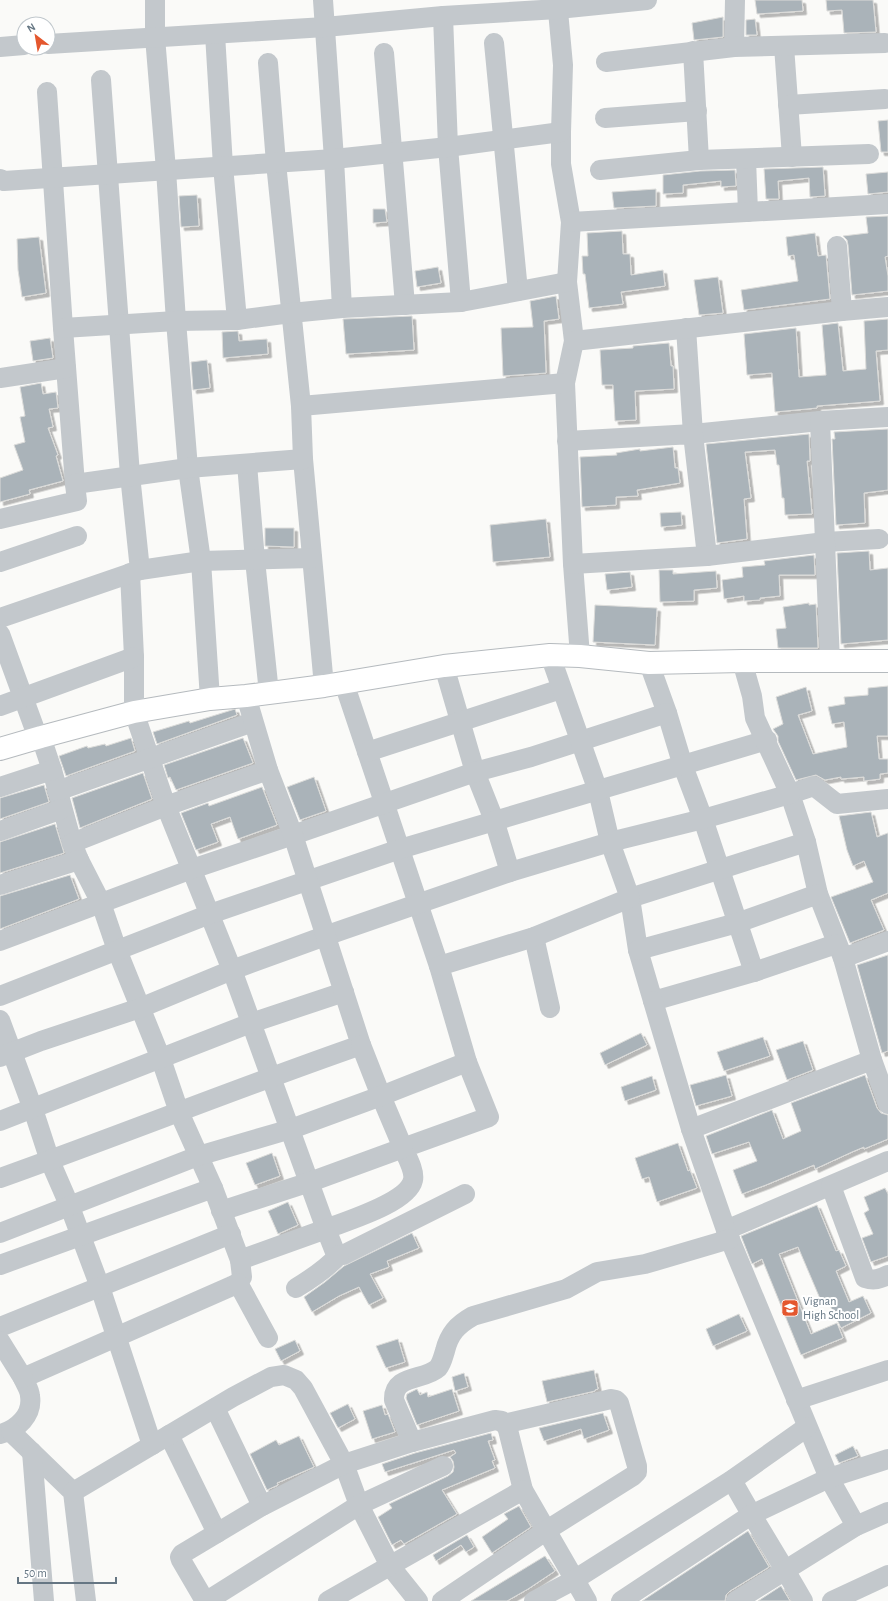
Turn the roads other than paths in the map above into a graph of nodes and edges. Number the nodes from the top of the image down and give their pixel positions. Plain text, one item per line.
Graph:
1 (154, 0) edge
2 (323, 0) edge
3 (647, 0) edge
4 (734, 0) edge
5 (557, 5) edge
6 (443, 16) junction
7 (325, 28) junction
8 (215, 34) junction
9 (156, 36) junction
10 (56, 43) edge
11 (494, 43) dead end
12 (885, 43) dead end
13 (16, 46) edge
14 (784, 46) junction
15 (0, 47) edge
16 (734, 47) junction
17 (693, 51) junction
18 (384, 53) dead end
19 (606, 62) dead end
20 (268, 64) dead end
21 (101, 80) dead end
22 (47, 92) dead end
23 (885, 99) dead end
24 (788, 105) junction
25 (696, 111) junction
26 (605, 118) dead end
27 (561, 132) junction
28 (504, 140) junction
29 (448, 147) junction
30 (392, 153) junction
31 (869, 154) dead end
32 (792, 157) junction
33 (334, 159) junction
34 (746, 159) junction
35 (699, 160) junction
36 (276, 163) junction
37 (223, 166) junction
38 (166, 170) junction
39 (600, 170) dead end
40 (108, 175) junction
41 (52, 177) junction
42 (0, 179) edge
43 (888, 204) edge
44 (748, 212) junction
45 (571, 222) junction
46 (837, 246) dead end
47 (567, 282) junction
48 (518, 291) junction
49 (460, 302) junction
50 (405, 305) junction
51 (888, 307) edge
52 (342, 308) junction
53 (842, 311) junction
54 (291, 313) junction
55 (237, 320) junction
56 (176, 321) junction
57 (120, 326) junction
58 (63, 328) junction
59 (686, 328) junction
60 (574, 341) junction
61 (66, 368) junction
62 (0, 378) edge
63 (565, 383) junction
64 (301, 406) junction
65 (888, 417) edge
66 (820, 421) junction
67 (693, 434) junction
68 (568, 441) junction
69 (303, 459) junction
70 (247, 464) junction
71 (188, 468) junction
72 (130, 475) junction
73 (75, 484) junction
74 (0, 519) edge
75 (77, 536) dead end
76 (879, 539) dead end
77 (825, 542) junction
78 (707, 556) junction
79 (312, 558) junction
80 (255, 560) junction
81 (201, 561) junction
82 (0, 562) edge
83 (573, 564) junction
84 (135, 571) junction
85 (0, 618) edge
86 (0, 634) edge
87 (550, 655) junction
88 (4, 656) edge
89 (580, 656) junction
90 (134, 657) junction
91 (742, 661) junction
92 (888, 661) edge
93 (830, 662) junction
94 (649, 663) junction
95 (444, 666) junction
96 (334, 684) junction
97 (561, 689) junction
98 (269, 693) junction
99 (246, 696) junction
100 (24, 697) junction
101 (210, 699) junction
102 (0, 706) edge
103 (134, 712) junction
104 (667, 713) junction
105 (459, 721) junction
106 (253, 722) junction
107 (39, 737) junction
108 (580, 740) junction
109 (767, 740) junction
110 (0, 749) edge
111 (367, 752) junction
112 (150, 760) junction
113 (683, 766) junction
114 (52, 770) junction
115 (268, 770) junction
116 (476, 772) junction
117 (0, 787) edge
118 (598, 791) junction
119 (790, 794) junction
120 (888, 799) edge
121 (60, 800) junction
122 (384, 803) junction
123 (166, 806) junction
124 (703, 818) junction
125 (494, 820) junction
126 (0, 831) edge
127 (293, 835) junction
128 (610, 842) junction
129 (806, 842) junction
130 (400, 848) junction
131 (75, 852) junction
132 (192, 869) junction
133 (720, 870) junction
134 (510, 872) junction
135 (308, 880) junction
136 (0, 885) edge
137 (818, 894) junction
138 (630, 898) junction
139 (101, 903) junction
140 (418, 905) junction
141 (210, 914) junction
142 (737, 923) junction
143 (325, 936) junction
144 (534, 937) junction
145 (0, 941) edge
146 (888, 941) edge
147 (117, 950) junction
148 (638, 950) junction
149 (840, 951) junction
150 (439, 966) junction
151 (232, 970) junction
152 (754, 972) junction
153 (344, 992) junction
154 (0, 996) edge
155 (653, 1001) junction
156 (140, 1008) junction
157 (550, 1008) dead end
158 (0, 1020) edge
159 (252, 1023) junction
160 (361, 1045) junction
161 (6, 1055) edge
162 (160, 1059) junction
163 (872, 1060) junction
164 (467, 1062) junction
165 (272, 1076) junction
166 (381, 1096) junction
167 (888, 1104) edge
168 (33, 1109) junction
169 (179, 1112) junction
170 (0, 1121) edge
171 (291, 1129) junction
172 (691, 1129) junction
173 (403, 1148) junction
174 (198, 1156) junction
175 (50, 1160) junction
176 (888, 1160) edge
177 (0, 1178) edge
178 (310, 1182) junction
179 (831, 1186) junction
180 (213, 1188) junction
181 (465, 1194) dead end
182 (70, 1206) junction
183 (221, 1211) junction
184 (326, 1229) junction
185 (0, 1233) edge
186 (231, 1234) junction
187 (728, 1234) junction
188 (80, 1236) junction
189 (339, 1255) junction
190 (240, 1260) junction
191 (0, 1265) edge
192 (888, 1275) edge
193 (238, 1283) junction
194 (100, 1287) junction
195 (296, 1288) dead end
196 (0, 1327) edge
197 (116, 1338) junction
198 (268, 1338) dead end
199 (0, 1341) edge
200 (888, 1370) edge
201 (23, 1378) junction
202 (796, 1400) junction
203 (215, 1408) junction
204 (504, 1424) junction
205 (807, 1427) junction
206 (5, 1433) edge
207 (169, 1435) junction
208 (412, 1442) junction
209 (152, 1445) junction
210 (32, 1452) junction
211 (888, 1459) edge
212 (344, 1464) junction
213 (443, 1466) dead end
214 (829, 1478) junction
215 (732, 1480) junction
216 (524, 1490) junction
217 (73, 1492) junction
218 (359, 1504) junction
219 (262, 1506) junction
220 (888, 1512) edge
221 (751, 1515) junction
222 (856, 1526) junction
223 (547, 1530) junction
224 (217, 1533) junction
225 (390, 1566) junction
226 (786, 1570) junction
227 (888, 1575) edge
228 (574, 1580) junction
229 (44, 1601) edge
230 (86, 1601) edge
231 (206, 1601) edge
232 (328, 1601) edge
233 (418, 1601) edge
234 (442, 1601) edge
235 (534, 1601) edge
236 (587, 1601) edge
237 (621, 1601) edge
238 (736, 1601) edge
239 (803, 1601) edge
240 (832, 1601) edge

1 - 9 street
2 - 7 street
3 - 5 street
4 - 16 street
5 - 6 street
5 - 27 street
6 - 7 street
6 - 29 street
7 - 8 street
7 - 33 street
8 - 9 street
8 - 37 street
9 - 10 street
9 - 38 street
11 - 28 street
12 - 14 street
13 - 15 street
14 - 16 street
14 - 24 street
16 - 17 street
17 - 19 street
17 - 25 street
18 - 30 street
20 - 36 street
21 - 40 street
22 - 41 street
23 - 24 street
24 - 32 street
25 - 26 street
25 - 35 street
27 - 28 street
27 - 45 street
28 - 29 street
28 - 48 street
29 - 30 street
29 - 49 street
30 - 33 street
30 - 50 street
31 - 32 street
32 - 34 street
33 - 36 street
33 - 52 street
34 - 35 street
34 - 44 street
35 - 39 street
36 - 37 street
36 - 54 street
37 - 38 street
37 - 55 street
38 - 40 street
38 - 56 street
40 - 41 street
40 - 57 street
41 - 42 street
41 - 58 street
43 - 44 street
44 - 45 street
45 - 47 street
46 - 53 street
47 - 48 street
47 - 60 street
48 - 49 street
49 - 50 street
50 - 52 street
51 - 53 street
52 - 54 street
53 - 59 street
54 - 55 street
54 - 64 street
55 - 56 street
56 - 57 street
56 - 71 street
57 - 58 street
57 - 72 street
58 - 61 street
59 - 60 street
59 - 67 street
60 - 63 street
61 - 62 street
61 - 73 street
63 - 64 street
63 - 68 street
64 - 69 street
65 - 66 street
66 - 67 street
66 - 77 street
67 - 68 street
67 - 78 street
68 - 83 street
69 - 70 street
69 - 79 street
70 - 71 street
70 - 80 street
71 - 72 street
71 - 81 street
72 - 73 street
72 - 84 street
73 - 74 street
75 - 82 street
76 - 77 street
77 - 78 street
77 - 93 street
78 - 83 street
79 - 80 street
79 - 96 street
80 - 81 street
80 - 98 street
81 - 84 street
81 - 101 street
83 - 89 street
84 - 85 street
84 - 90 street
86 - 88 street
87 - 89 main road
87 - 95 main road
87 - 97 street
88 - 100 street
89 - 94 main road
90 - 100 street
90 - 103 street
91 - 93 main road
91 - 94 main road
91 - 109 street
92 - 93 main road
94 - 104 street
95 - 96 main road
95 - 105 street
96 - 98 main road
96 - 111 street
97 - 105 street
97 - 108 street
98 - 99 main road
99 - 101 main road
99 - 106 street
100 - 102 street
100 - 107 street
101 - 103 main road
103 - 107 main road
103 - 112 street
104 - 108 street
104 - 113 street
105 - 111 street
105 - 116 street
106 - 112 street
106 - 115 street
107 - 110 main road
107 - 114 street
108 - 116 street
108 - 118 street
109 - 113 street
109 - 119 street
111 - 122 street
112 - 121 street
112 - 123 street
113 - 118 street
113 - 124 street
114 - 117 street
114 - 121 street
115 - 123 street
115 - 127 street
116 - 122 street
116 - 125 street
118 - 125 street
118 - 128 street
119 - 120 street
119 - 124 street
119 - 129 street
121 - 126 street
121 - 131 street
122 - 127 street
122 - 130 street
123 - 131 street
123 - 132 street
124 - 128 street
124 - 133 street
125 - 130 street
125 - 134 street
127 - 132 street
127 - 135 street
128 - 134 street
128 - 138 street
129 - 133 street
129 - 137 street
130 - 135 street
130 - 140 street
131 - 136 street
131 - 139 street
132 - 139 street
132 - 141 street
133 - 138 street
133 - 142 street
134 - 140 street
135 - 141 street
135 - 143 street
137 - 142 street
137 - 149 street
138 - 144 street
138 - 148 street
139 - 145 street
139 - 147 street
140 - 143 street
140 - 150 street
141 - 147 street
141 - 151 street
142 - 148 street
142 - 152 street
143 - 151 street
143 - 153 street
144 - 150 street
144 - 157 street
146 - 149 street
147 - 154 street
147 - 156 street
148 - 155 street
149 - 152 street
149 - 163 street
150 - 164 street
151 - 156 street
151 - 159 street
152 - 155 street
153 - 159 street
153 - 160 street
155 - 172 street
156 - 161 street
156 - 162 street
158 - 161 street
159 - 162 street
159 - 165 street
160 - 165 street
160 - 166 street
161 - 168 street
162 - 168 street
162 - 169 street
163 - 167 street
163 - 172 street
164 - 166 street
164 - 173 street
165 - 169 street
165 - 171 street
166 - 171 street
166 - 173 street
168 - 170 street
168 - 175 street
169 - 174 street
169 - 175 street
171 - 174 street
171 - 178 street
172 - 187 street
173 - 178 street
173 - 184 street
174 - 180 street
174 - 182 street
175 - 177 street
175 - 182 street
176 - 179 street
178 - 183 street
178 - 184 street
179 - 187 street
179 - 192 street
180 - 183 street
180 - 188 street
181 - 189 street
182 - 185 street
182 - 188 street
183 - 186 street
184 - 189 street
184 - 190 street
186 - 190 street
186 - 194 street
187 - 202 street
187 - 208 street
188 - 191 street
188 - 194 street
189 - 195 street
190 - 193 street
193 - 197 street
193 - 198 street
194 - 196 street
194 - 197 street
197 - 201 street
197 - 209 street
199 - 201 street
200 - 202 street
201 - 206 street
202 - 205 street
203 - 207 street
203 - 212 street
203 - 219 street
204 - 208 street
204 - 216 street
204 - 223 street
205 - 214 street
205 - 215 street
206 - 210 street
207 - 209 street
207 - 224 street
208 - 212 street
209 - 217 street
210 - 217 street
210 - 229 street
211 - 214 street
212 - 218 street
212 - 219 street
213 - 218 street
214 - 221 street
214 - 222 street
215 - 221 street
215 - 228 street
216 - 223 street
216 - 225 street
217 - 230 street
218 - 225 street
218 - 231 street
219 - 224 street
220 - 222 street
221 - 226 street
221 - 237 street
222 - 226 street
223 - 228 street
223 - 234 street
224 - 231 street
225 - 232 street
225 - 233 street
226 - 238 street
226 - 239 street
227 - 240 street
228 - 235 street
228 - 236 street

